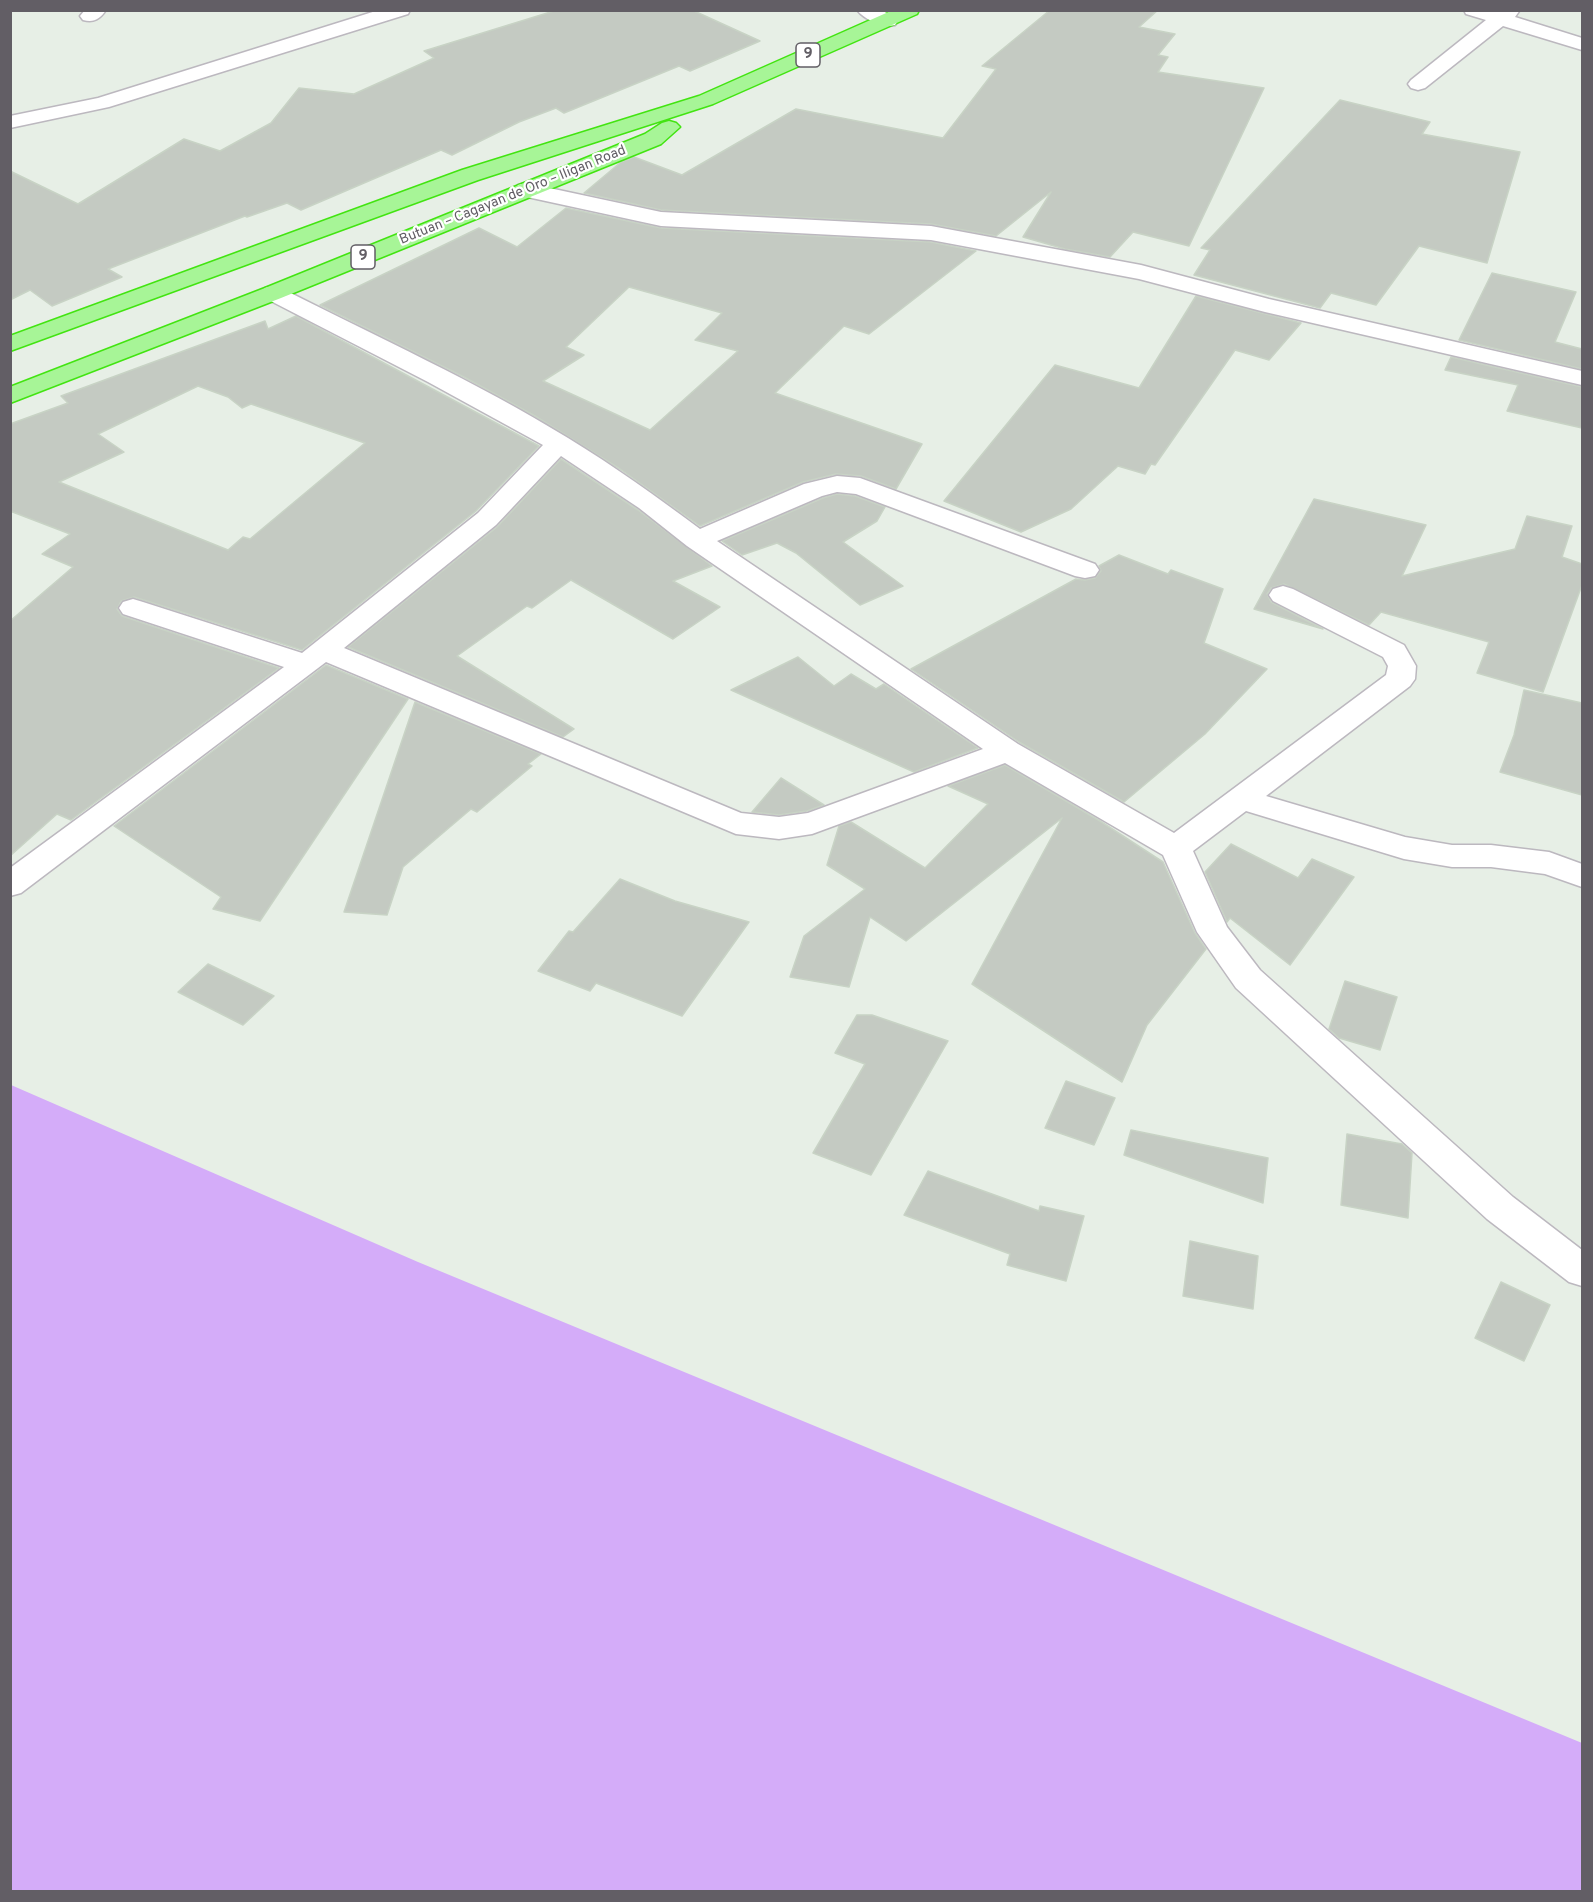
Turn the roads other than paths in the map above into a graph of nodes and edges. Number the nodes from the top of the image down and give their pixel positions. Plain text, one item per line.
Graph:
1 (401, 10) edge
2 (866, 10) edge
3 (910, 10) edge
4 (1473, 10) edge
5 (1506, 15) edge
6 (888, 21) junction
7 (1582, 44) edge
8 (1418, 84) dead end
9 (706, 100) junction
10 (10, 122) edge
11 (526, 190) junction
12 (273, 293) junction
13 (10, 344) edge
14 (1582, 378) edge
15 (10, 396) edge
16 (559, 442) junction
17 (697, 540) junction
18 (1085, 570) dead end
19 (1282, 595) dead end
20 (134, 608) dead end
21 (314, 657) junction
22 (1007, 751) junction
23 (1241, 799) junction
24 (1176, 848) junction
25 (1582, 876) edge
26 (10, 885) edge
27 (1582, 1271) edge

1 - 10 street
2 - 6 street
3 - 6 highway, Butuan – Cagayan de Oro – Iligan Road / 9
4 - 5 street
5 - 7 street
5 - 8 street
6 - 9 highway, Butuan – Cagayan de Oro – Iligan Road / 9
9 - 11 highway, Butuan – Cagayan de Oro – Iligan Road / 9
9 - 13 highway, Butuan – Cagayan de Oro – Iligan Road / 9
11 - 12 highway, Butuan – Cagayan de Oro – Iligan Road / 9
11 - 14 street
12 - 15 highway, Butuan – Cagayan de Oro – Iligan Road / 9
12 - 16 street
16 - 17 street
16 - 21 street
17 - 18 street
17 - 22 street
19 - 23 street
20 - 21 street
21 - 22 street
21 - 26 street
22 - 24 street
23 - 24 street
23 - 25 street
24 - 27 street

